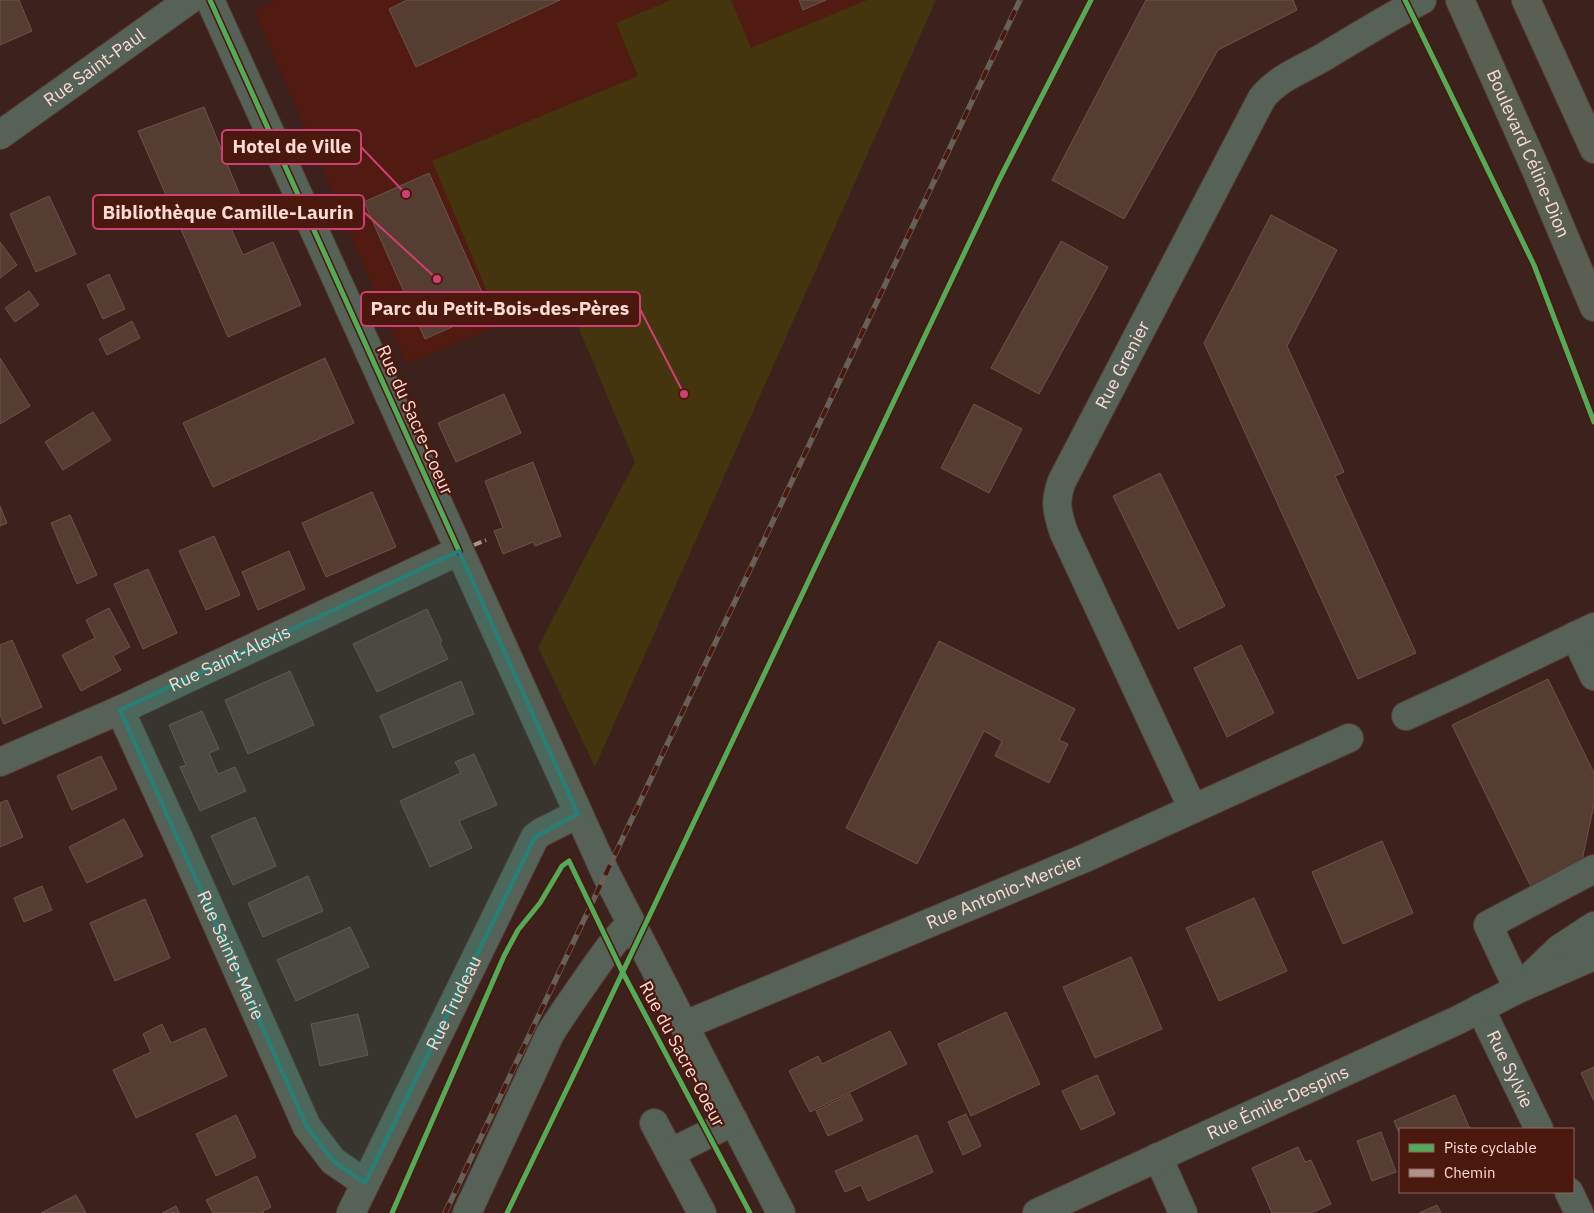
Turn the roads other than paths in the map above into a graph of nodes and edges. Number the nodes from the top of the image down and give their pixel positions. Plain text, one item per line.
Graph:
1 (189, 0) edge
2 (210, 0) edge
3 (1422, 0) edge
4 (1460, 0) edge
5 (1526, 0) edge
6 (0, 135) edge
7 (1594, 147) edge
8 (1594, 307) edge
9 (459, 551) junction
10 (1585, 632) edge
11 (1594, 676) edge
12 (120, 710) junction
13 (1406, 716) dead end
14 (1349, 738) dead end
15 (0, 762) edge
16 (1193, 809) junction
17 (578, 814) junction
18 (1594, 870) edge
19 (631, 924) junction
20 (1594, 926) edge
21 (1594, 956) edge
22 (1518, 989) junction
23 (1480, 1008) junction
24 (685, 1025) junction
25 (734, 1121) junction
26 (654, 1122) dead end
27 (1539, 1128) edge
28 (670, 1153) junction
29 (1158, 1157) junction
30 (365, 1183) junction
31 (1569, 1193) edge
32 (778, 1212) edge
33 (351, 1213) edge
34 (467, 1213) edge
35 (702, 1213) edge
36 (1037, 1213) edge
37 (1183, 1213) edge
38 (1579, 1213) edge

1 - 6 street, Rue Saint-Paul
2 - 9 street, Rue du Sacre-Coeur
3 - 16 street, Rue Grenier
4 - 8 main road, Boulevard Céline-Dion
5 - 7 main road
9 - 12 street, Rue Saint-Alexis
9 - 17 street, Rue du Sacre-Coeur
10 - 11 street
10 - 13 street
12 - 15 street, Rue Saint-Alexis
12 - 30 street, Rue Sainte-Marie
14 - 16 street, Rue Antonio-Mercier
16 - 24 street, Rue Antonio-Mercier
17 - 19 street, Rue du Sacre-Coeur
17 - 30 street, Rue Trudeau
18 - 22 street
19 - 24 street, Rue du Sacre-Coeur
19 - 34 street
20 - 22 street, Rue Émile-Despins
21 - 22 street, Rue Émile-Despins
22 - 23 street, Rue Émile-Despins
23 - 27 street, Rue Sylvie
23 - 29 street, Rue Émile-Despins
24 - 25 street, Rue du Sacre-Coeur
25 - 28 street
25 - 32 street, Rue du Sacre-Coeur
26 - 28 street
28 - 35 street
29 - 36 street, Rue Émile-Despins
29 - 37 street
30 - 33 street, Rue Trudeau
31 - 38 street

